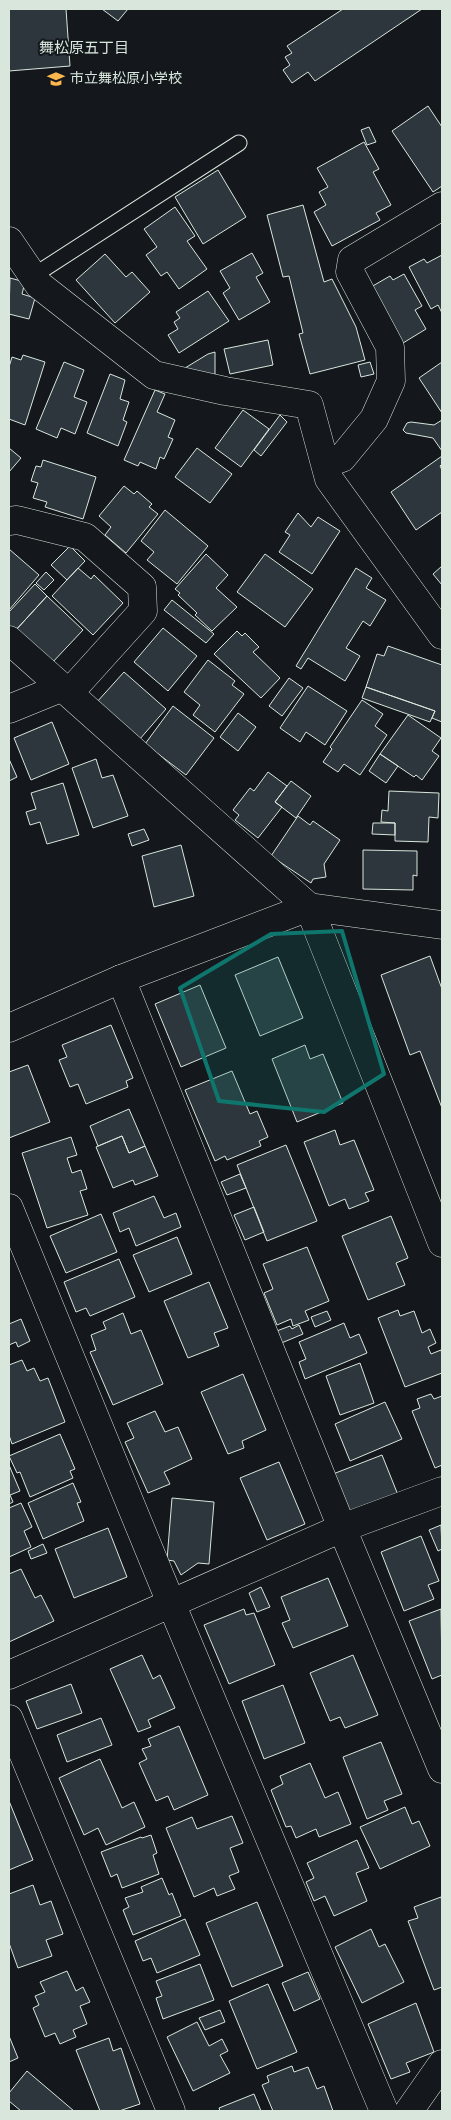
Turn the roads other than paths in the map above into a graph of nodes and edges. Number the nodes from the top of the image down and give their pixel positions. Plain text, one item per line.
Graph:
1 (239, 143) dead end
2 (442, 206) edge
3 (9, 241) edge
4 (33, 276) junction
5 (326, 464) junction
6 (9, 521) edge
7 (442, 635) edge
8 (9, 640) edge
9 (66, 690) junction
10 (9, 709) edge
11 (309, 907) junction
12 (442, 925) edge
13 (121, 979) junction
14 (9, 1028) edge
15 (9, 1208) edge
16 (442, 1243) edge
17 (442, 1491) edge
18 (342, 1528) junction
19 (171, 1603) junction
20 (9, 1675) edge
21 (9, 1719) edge
22 (442, 1769) edge
23 (442, 2064) edge
24 (171, 2111) edge
25 (384, 2111) edge
26 (409, 2111) edge

1 - 4 lane
2 - 5 street
3 - 4 street
4 - 5 street
5 - 7 street
6 - 9 street
8 - 9 street
9 - 10 street
9 - 11 street
11 - 12 street
11 - 13 street
11 - 16 street
13 - 14 street
13 - 18 street
15 - 19 street
17 - 18 street
18 - 19 street
18 - 22 street
19 - 20 street
19 - 25 street
21 - 24 street
23 - 26 street

